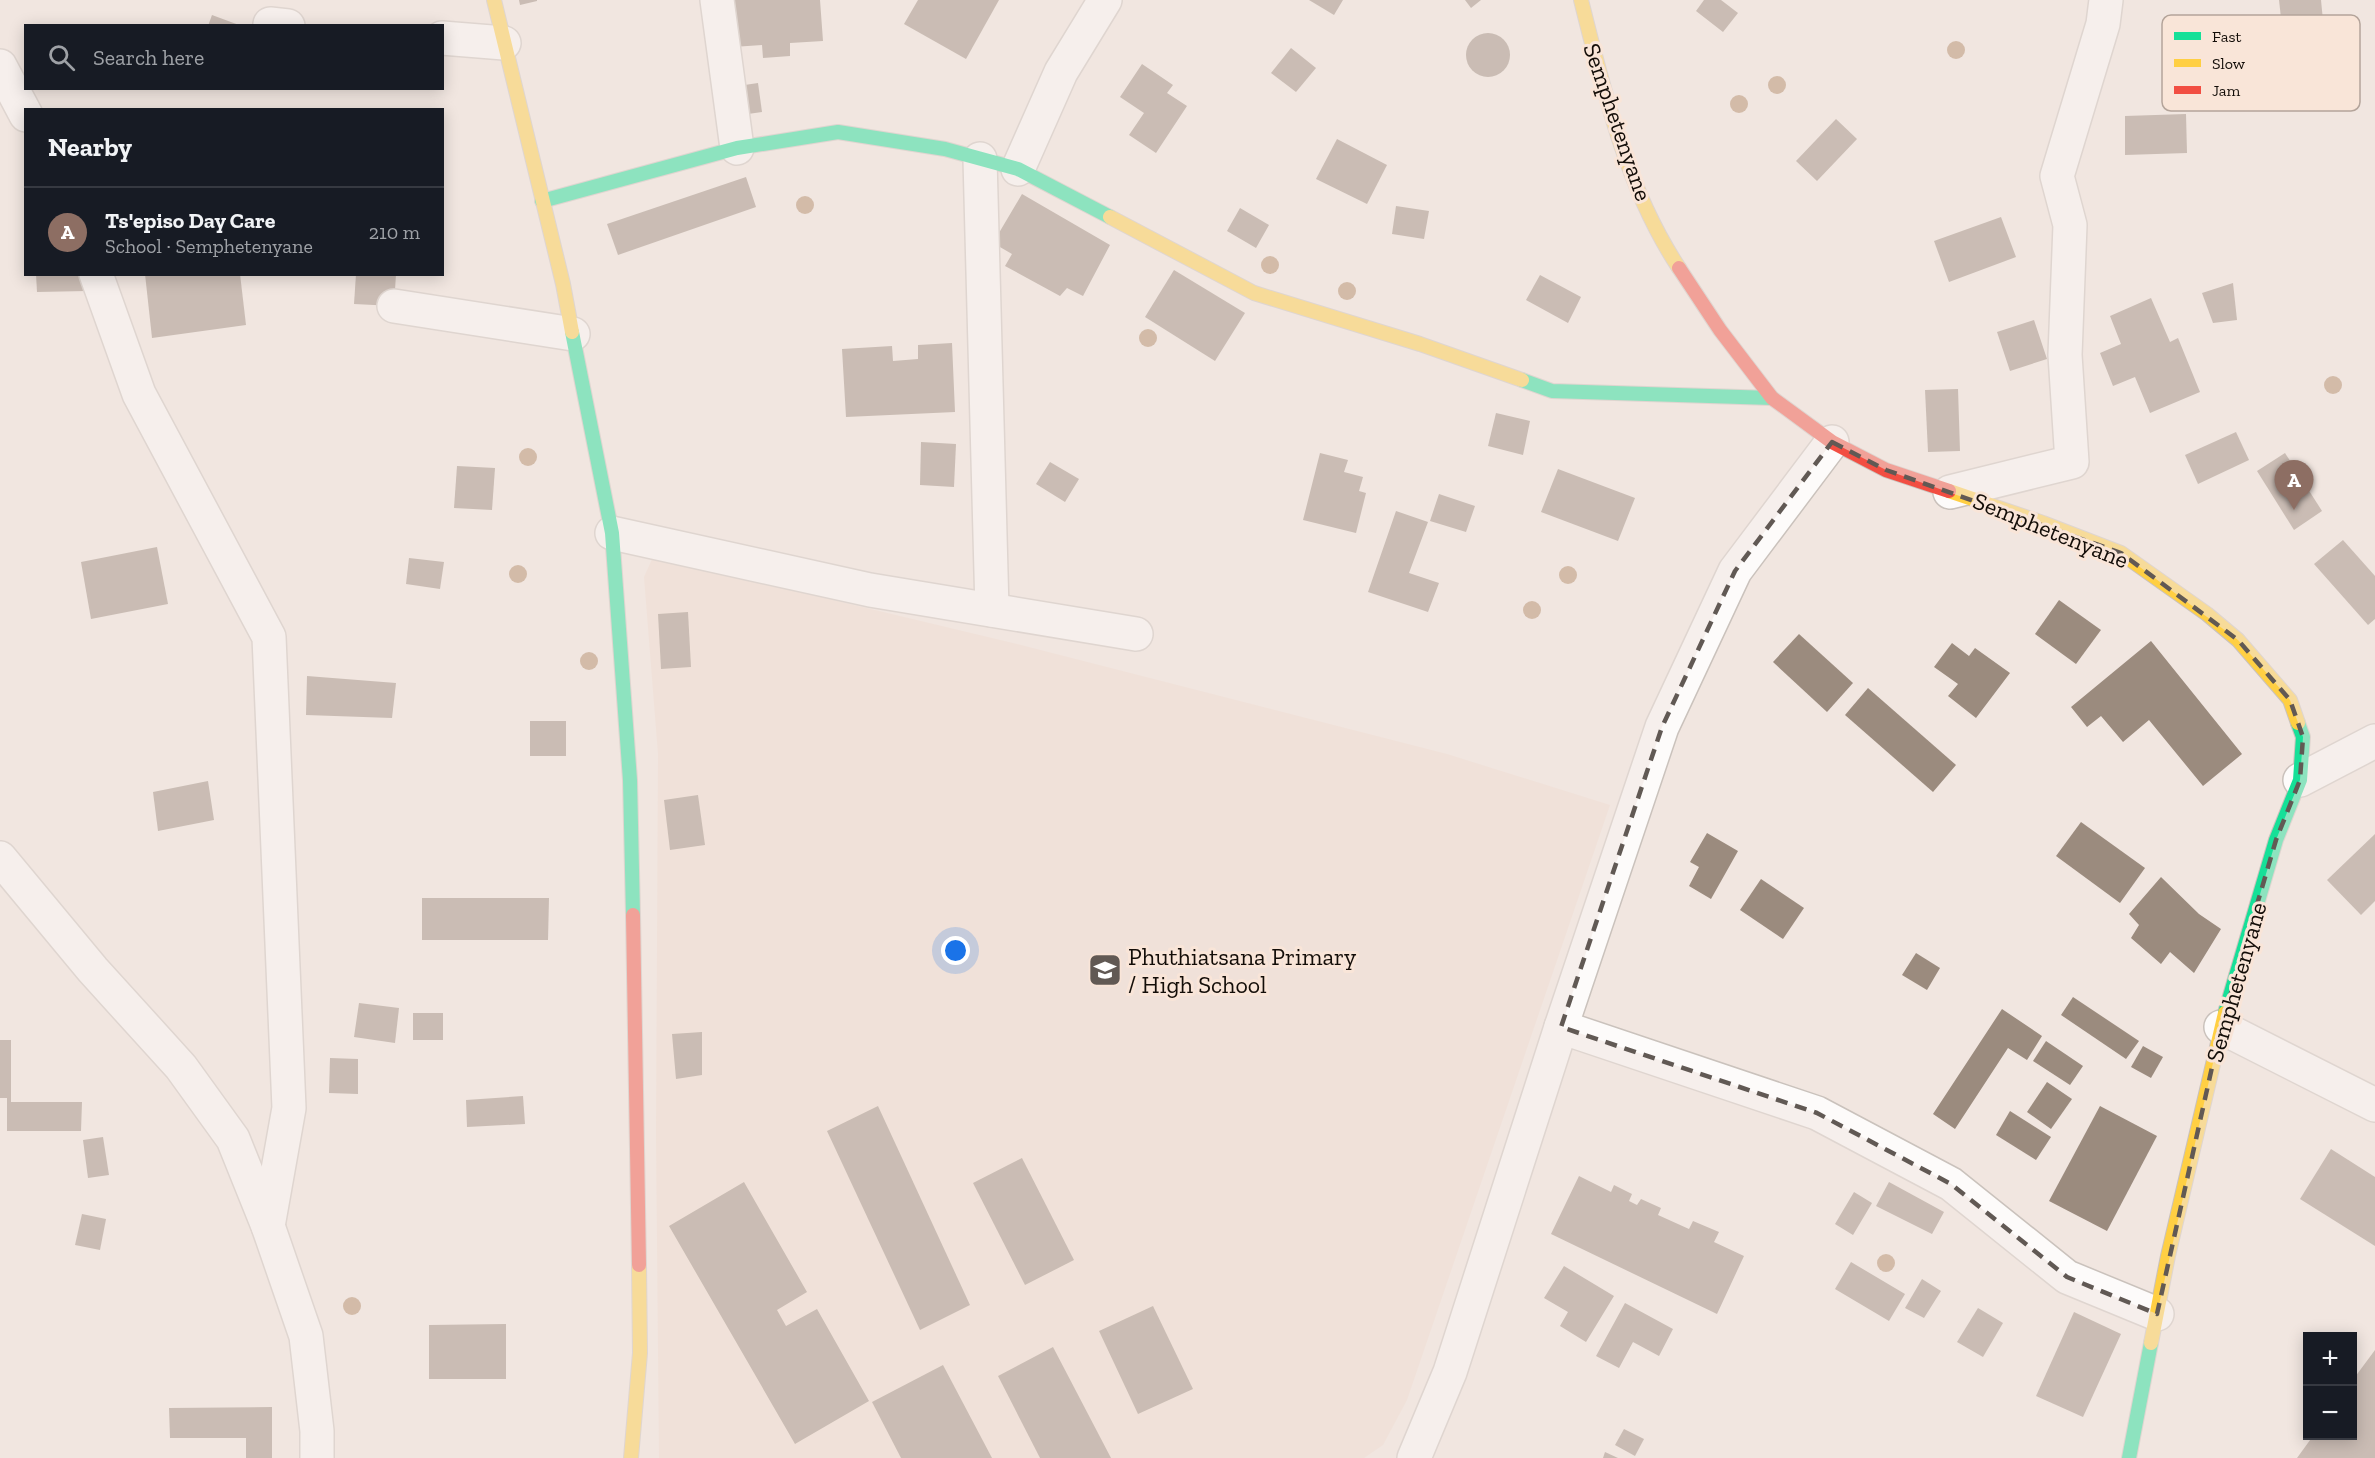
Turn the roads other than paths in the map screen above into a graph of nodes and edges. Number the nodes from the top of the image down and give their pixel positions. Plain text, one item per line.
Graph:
1 (494, 0) edge
2 (717, 0) edge
3 (1105, 0) edge
4 (1581, 0) edge
5 (2106, 0) edge
6 (444, 38) edge
7 (504, 43) junction
8 (0, 66) edge
9 (24, 111) edge
10 (737, 148) junction
11 (980, 159) junction
12 (1018, 169) junction
13 (542, 201) junction
14 (97, 276) edge
15 (394, 306) dead end
16 (573, 334) junction
17 (1772, 398) junction
18 (1832, 442) junction
19 (1950, 492) junction
20 (612, 533) junction
21 (992, 610) junction
22 (1136, 634) dead end
23 (2375, 741) edge
24 (2300, 780) junction
25 (0, 858) edge
26 (1561, 1027) junction
27 (2221, 1027) junction
28 (2375, 1105) edge
29 (268, 1226) junction
30 (2157, 1314) junction
31 (317, 1458) edge
32 (631, 1458) edge
33 (1414, 1458) edge
34 (2129, 1458) edge

1 - 7 street
2 - 10 street
3 - 12 street
4 - 17 street, Semphetenyane
5 - 19 street
6 - 7 street
7 - 13 street
8 - 9 street
10 - 11 street
10 - 13 street
11 - 12 street
11 - 21 street
12 - 17 street
13 - 16 street
14 - 29 street
15 - 16 street
16 - 20 street
17 - 18 street, Semphetenyane
18 - 19 street, Semphetenyane
18 - 26 street
19 - 24 street, Semphetenyane
20 - 21 street
20 - 32 street
21 - 22 street
23 - 24 street
24 - 27 street, Semphetenyane
25 - 29 street
26 - 30 street
26 - 33 street
27 - 28 street
27 - 30 street, Semphetenyane
29 - 31 street
30 - 34 street, Semphetenyane

